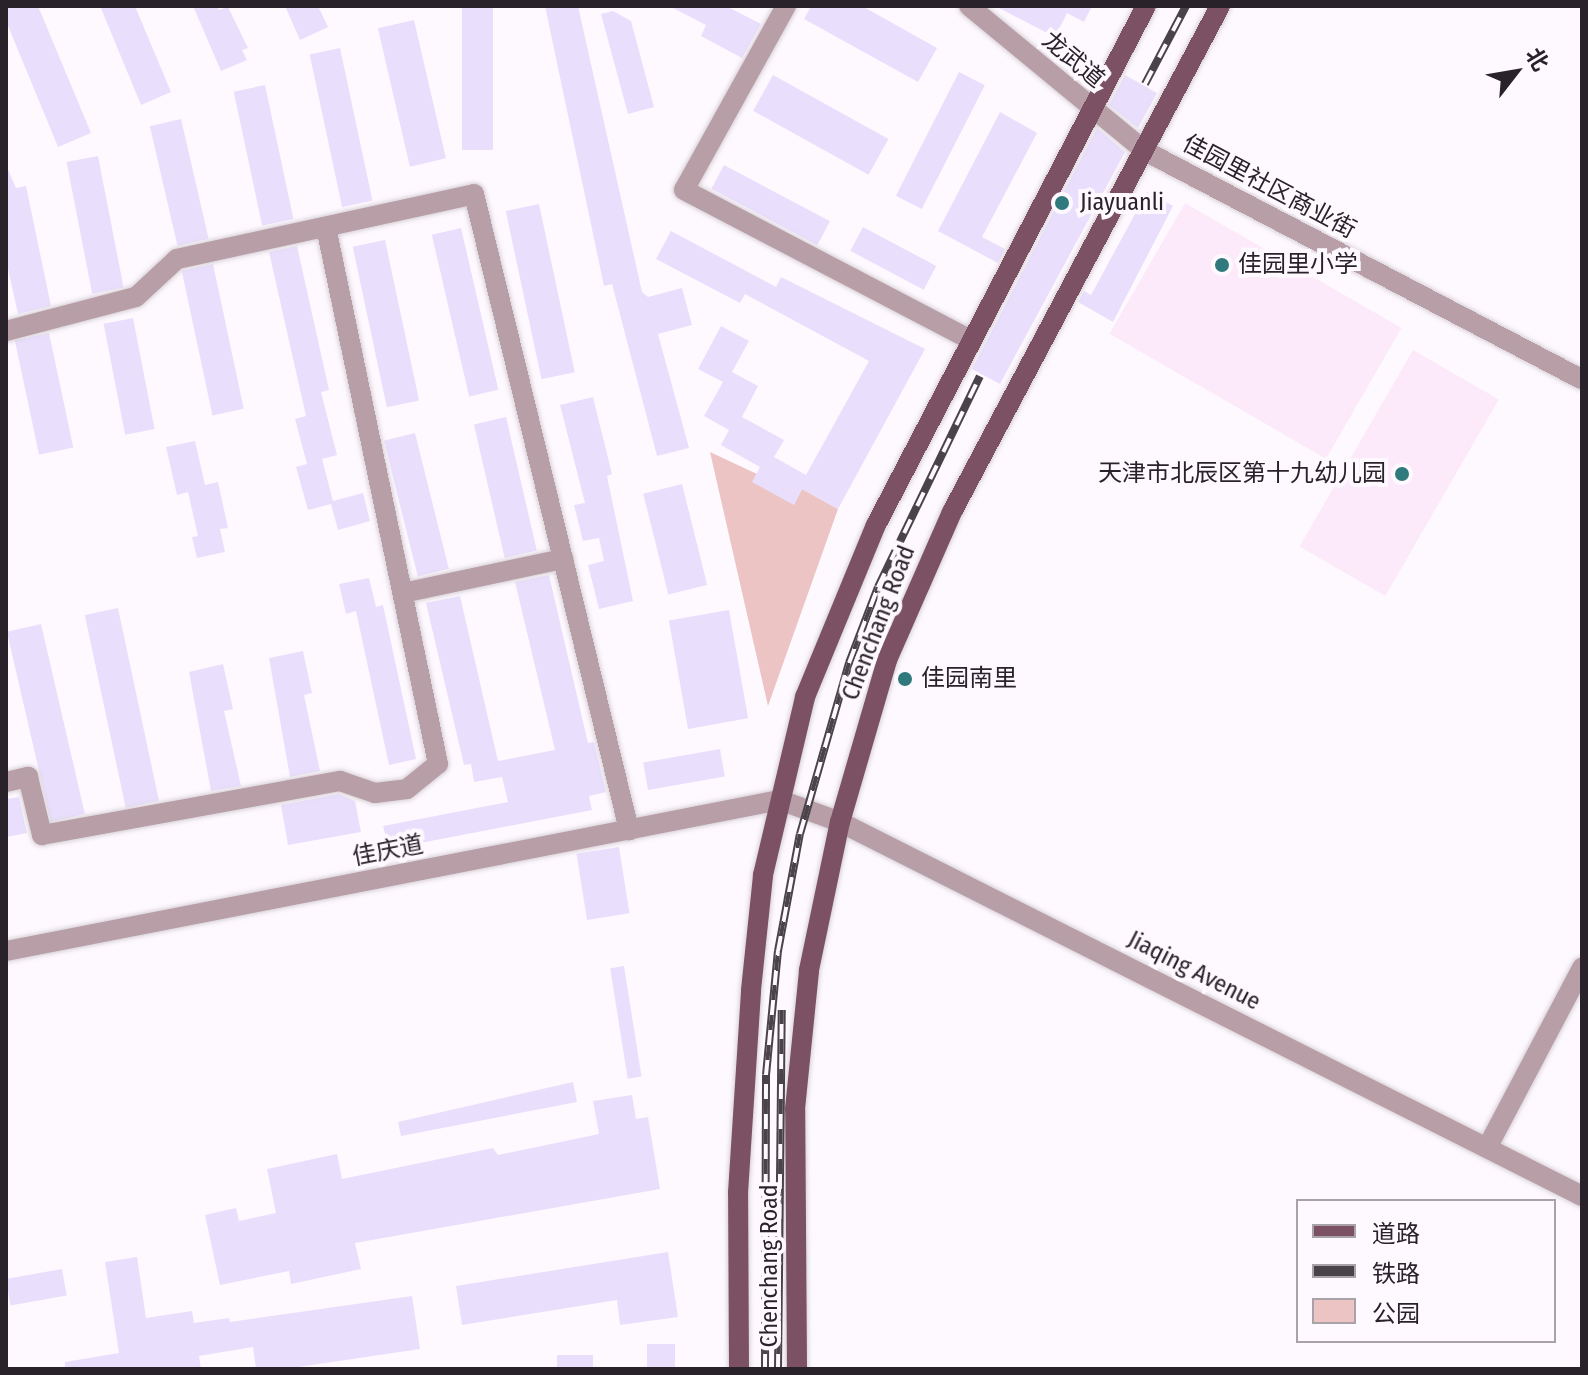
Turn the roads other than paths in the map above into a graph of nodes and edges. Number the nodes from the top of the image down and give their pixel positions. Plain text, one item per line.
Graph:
1 (786, 6) edge
2 (969, 6) edge
3 (1146, 6) edge
4 (1220, 6) edge
5 (1090, 109) junction
6 (1145, 151) junction
7 (326, 227) junction
8 (6, 331) edge
9 (971, 340) junction
10 (1582, 379) edge
11 (563, 559) junction
12 (403, 593) junction
13 (6, 782) edge
14 (780, 800) junction
15 (840, 822) junction
16 (629, 830) junction
17 (6, 951) edge
18 (1582, 968) edge
19 (1487, 1148) junction
20 (1582, 1196) edge
21 (739, 1369) edge
22 (797, 1369) edge

1 - 9 street
2 - 5 street, 龙武道
3 - 5 main road, Chenchang Road
4 - 6 main road, Chenchang Road
5 - 6 street, 龙武道
5 - 9 main road, Chenchang Road
6 - 10 street, 佳园里社区商业街
6 - 15 main road, Chenchang Road
7 - 8 street
7 - 11 street
7 - 12 street
9 - 14 main road, Chenchang Road
11 - 12 street
11 - 16 street
12 - 13 street
14 - 15 street, Jiaqing Avenue
14 - 16 street, 佳庆道
14 - 21 main road, Chenchang Road
15 - 19 street, Jiaqing Avenue
15 - 22 main road, Chenchang Road
16 - 17 street, 佳庆道
18 - 19 street
19 - 20 street, Jiaqing Avenue

